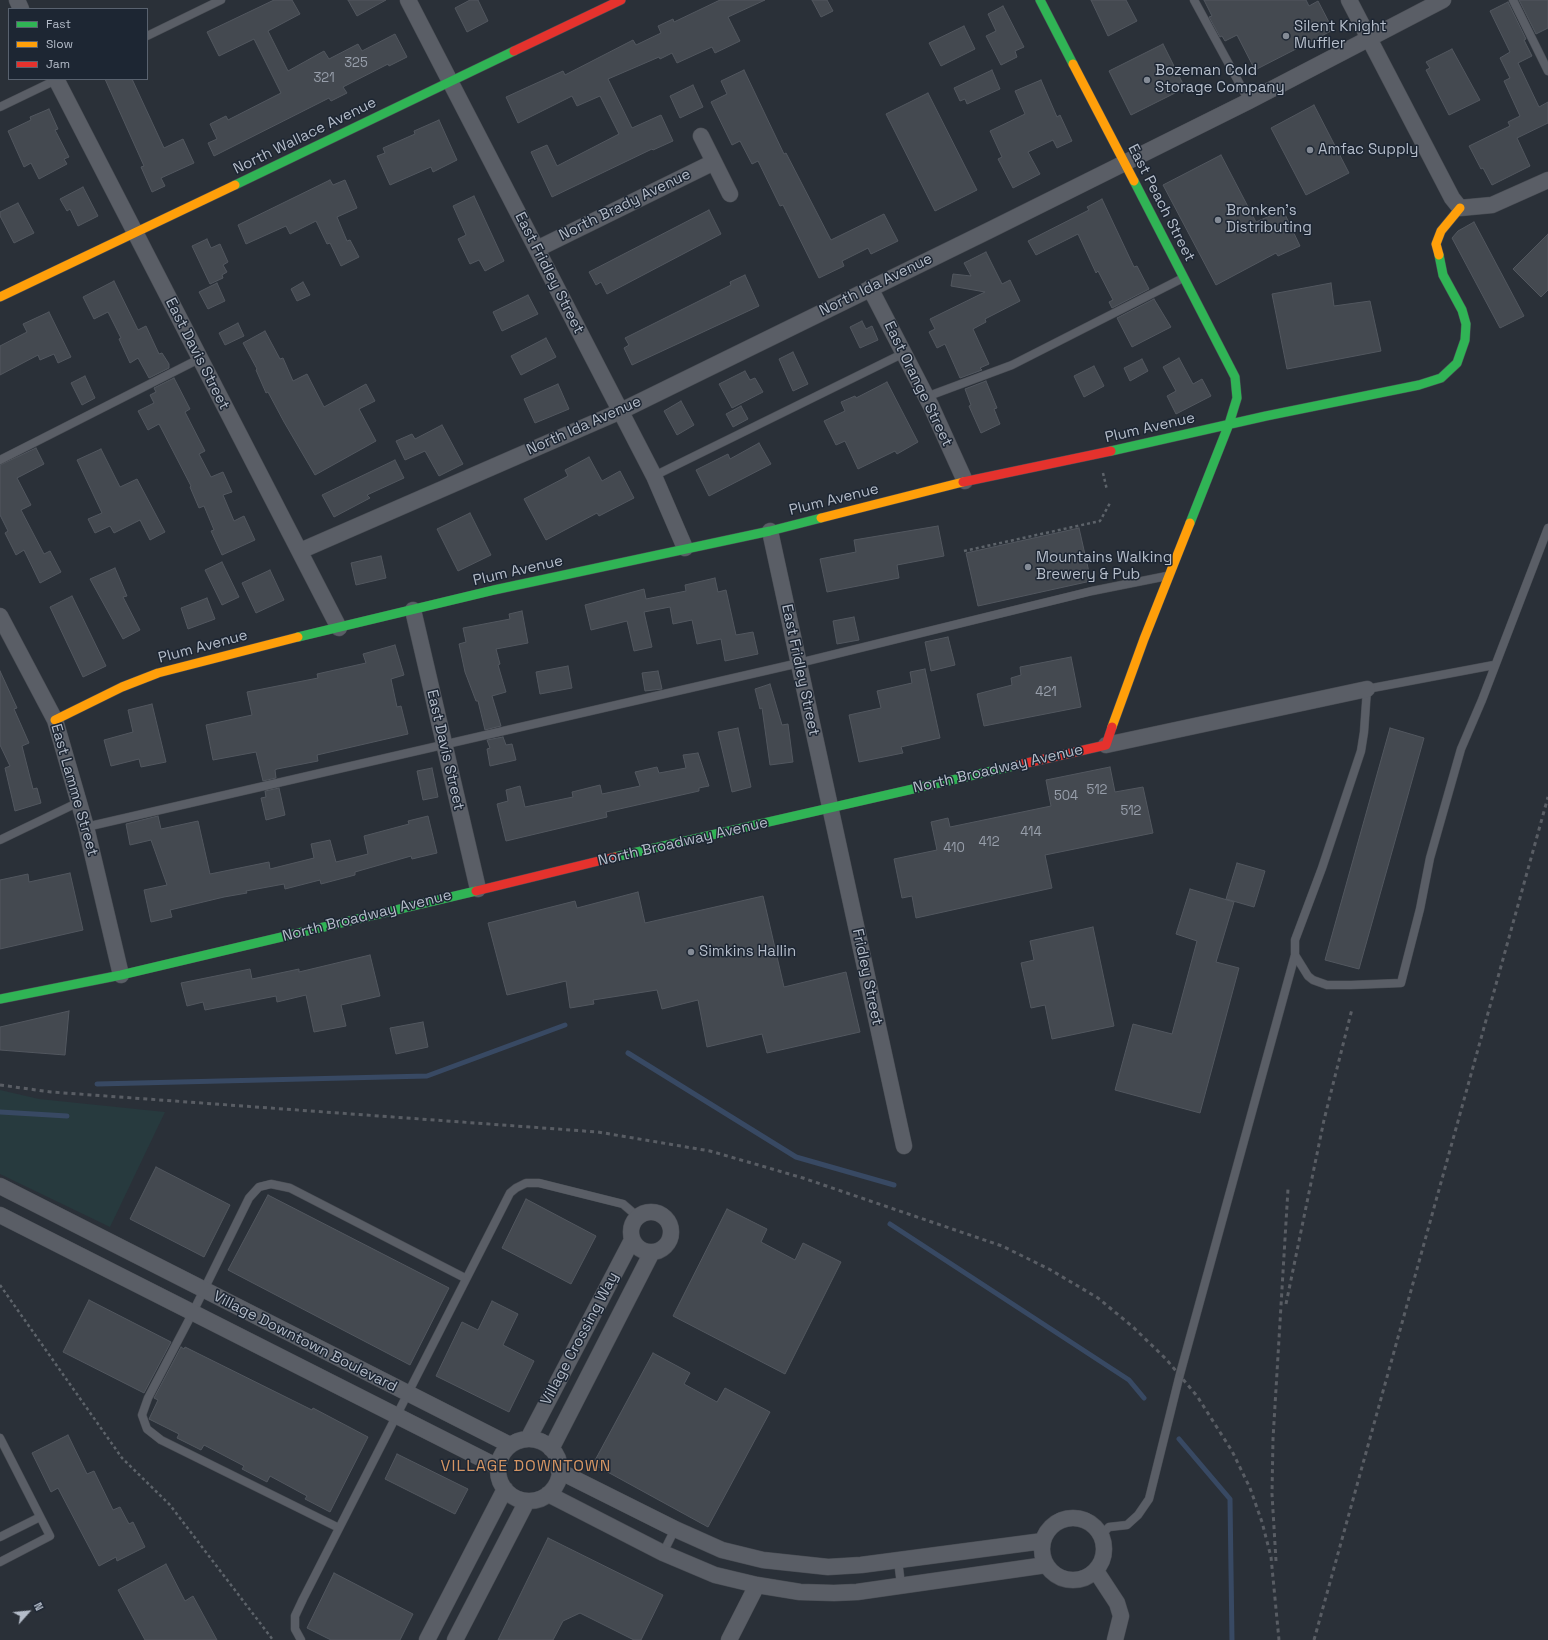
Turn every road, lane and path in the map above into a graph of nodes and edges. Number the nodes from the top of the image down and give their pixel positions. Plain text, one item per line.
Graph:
1 (220, 0) edge
2 (408, 0) edge
3 (621, 0) edge
4 (1040, 0) edge
5 (1194, 0) edge
6 (1349, 0) edge
7 (1443, 0) edge
8 (1513, 0) edge
9 (148, 36) edge
10 (1369, 37) junction
11 (1548, 71) edge
12 (55, 80) edge
13 (57, 80) edge
14 (450, 82) junction
15 (1249, 101) junction
16 (0, 107) edge
17 (701, 136) dead end
18 (714, 162) junction
19 (1125, 162) junction
20 (1548, 180) edge
21 (730, 194) dead end
22 (1460, 208) junction
23 (134, 234) junction
24 (537, 249) junction
25 (1184, 278) junction
26 (870, 288) junction
27 (0, 297) edge
28 (904, 353) junction
29 (200, 359) junction
30 (926, 397) junction
31 (621, 411) junction
32 (1229, 424) junction
33 (0, 460) edge
34 (1103, 474) dead end
35 (654, 476) junction
36 (965, 481) junction
37 (1107, 490) dead end
38 (1110, 503) dead end
39 (1548, 528) edge
40 (770, 531) junction
41 (684, 548) junction
42 (300, 551) junction
43 (964, 551) dead end
44 (1169, 576) junction
45 (412, 610) junction
46 (0, 616) edge
47 (339, 628) junction
48 (799, 663) junction
49 (1494, 666) junction
50 (1366, 689) junction
51 (55, 720) junction
52 (444, 745) junction
53 (1106, 745) junction
54 (79, 802) junction
55 (830, 808) junction
56 (86, 827) junction
57 (0, 840) edge
58 (478, 889) junction
59 (1295, 955) junction
60 (121, 975) junction
61 (0, 999) edge
62 (904, 1146) dead end
63 (0, 1186) edge
64 (0, 1215) edge
65 (638, 1217) junction
66 (632, 1240) junction
67 (652, 1252) junction
68 (465, 1278) junction
69 (0, 1285) edge
70 (203, 1290) junction
71 (193, 1312) junction
72 (408, 1394) junction
73 (396, 1416) junction
74 (0, 1438) edge
75 (528, 1439) junction
76 (510, 1445) junction
77 (551, 1449) junction
78 (498, 1467) junction
79 (560, 1471) junction
80 (505, 1489) junction
81 (548, 1494) junction
82 (527, 1501) junction
83 (40, 1517) junction
84 (339, 1528) junction
85 (675, 1529) junction
86 (1101, 1535) junction
87 (0, 1537) edge
88 (1043, 1541) junction
89 (663, 1553) junction
90 (898, 1560) junction
91 (0, 1562) edge
92 (1046, 1565) junction
93 (1096, 1571) junction
94 (757, 1585) junction
95 (901, 1585) junction
96 (273, 1640) edge
97 (302, 1640) edge
98 (427, 1640) edge
99 (455, 1640) edge
100 (729, 1640) edge
101 (1115, 1640) edge

1 - 9 lane
2 - 14 street, East Fridley Street
3 - 14 street, North Wallace Avenue
4 - 19 street, East Peach Street
5 - 15 lane
6 - 10 street
7 - 10 street, North Ida Avenue
8 - 11 lane
10 - 15 street, North Ida Avenue
10 - 22 street
12 - 16 lane
13 - 23 street, East Davis Street
14 - 23 street, North Wallace Avenue
14 - 24 street, East Fridley Street
15 - 19 street, North Ida Avenue
17 - 18 street
18 - 21 street
18 - 24 street, North Brady Avenue
19 - 25 street, East Peach Street
19 - 26 street, North Ida Avenue
20 - 22 street
22 - 32 street, Plum Avenue
23 - 27 street, North Wallace Avenue
23 - 29 street, East Davis Street
24 - 31 street, East Fridley Street
25 - 30 lane
25 - 32 street, East Peach Street
26 - 28 street, East Orange Street
26 - 31 street, North Ida Avenue
28 - 30 street, East Orange Street
28 - 35 lane
29 - 33 lane
29 - 42 street, East Davis Street
30 - 36 street, East Orange Street
31 - 35 street, East Fridley Street
31 - 42 street, North Ida Avenue
32 - 36 street, Plum Avenue
32 - 44 street, East Peach Street
34 - 37 path
35 - 41 street, East Fridley Street
36 - 40 street, Plum Avenue
38 - 43 path
39 - 49 lane
40 - 41 street, Plum Avenue
40 - 48 street, East Fridley Street
41 - 45 street, Plum Avenue
42 - 47 street, East Davis Street
44 - 48 lane
44 - 53 street, East Peach Street
45 - 47 street, Plum Avenue
45 - 52 street, East Davis Street
46 - 51 street, East Lamme Street
47 - 51 street, Plum Avenue
48 - 52 lane
48 - 55 street, East Fridley Street
49 - 50 lane
49 - 59 lane
50 - 53 street, North Broadway Avenue
50 - 59 lane
51 - 54 street, East Lamme Street
52 - 56 lane
52 - 58 street, East Davis Street
53 - 55 street, North Broadway Avenue
54 - 56 street, East Lamme Street
54 - 57 lane
55 - 58 street, North Broadway Avenue
55 - 62 street, Fridley Street
56 - 60 street, East Lamme Street
58 - 60 street, North Broadway Avenue
59 - 86 lane
60 - 61 street, North Broadway Avenue
63 - 70 street, Village Downtown Boulevard
64 - 71 street, Village Downtown Boulevard
65 - 66 street, Village Crossing Way
65 - 67 street, Village Crossing Way
65 - 68 lane
66 - 67 street
66 - 75 street, Village Crossing Way
67 - 77 street, Village Crossing Way
68 - 70 lane
68 - 72 lane
69 - 96 path
70 - 71 lane, Village Downtown Boulevard
70 - 72 street, Village Downtown Boulevard
71 - 73 street, Village Downtown Boulevard
71 - 84 lane
72 - 73 lane, Village Downtown Boulevard
72 - 76 street, Village Downtown Boulevard
73 - 78 street, Village Downtown Boulevard
73 - 84 lane
74 - 83 lane
75 - 76 street
75 - 77 street
76 - 78 street
77 - 79 street
78 - 80 street
79 - 81 street
79 - 85 street
80 - 82 street
80 - 98 street
81 - 82 street
81 - 89 street
82 - 99 street
83 - 87 lane
83 - 91 lane
84 - 97 lane
85 - 89 lane
85 - 90 street
86 - 88 street
86 - 93 street
88 - 90 street
88 - 92 street
89 - 94 street
90 - 95 lane
92 - 93 street
92 - 95 street
93 - 101 street
94 - 95 street
94 - 100 street

